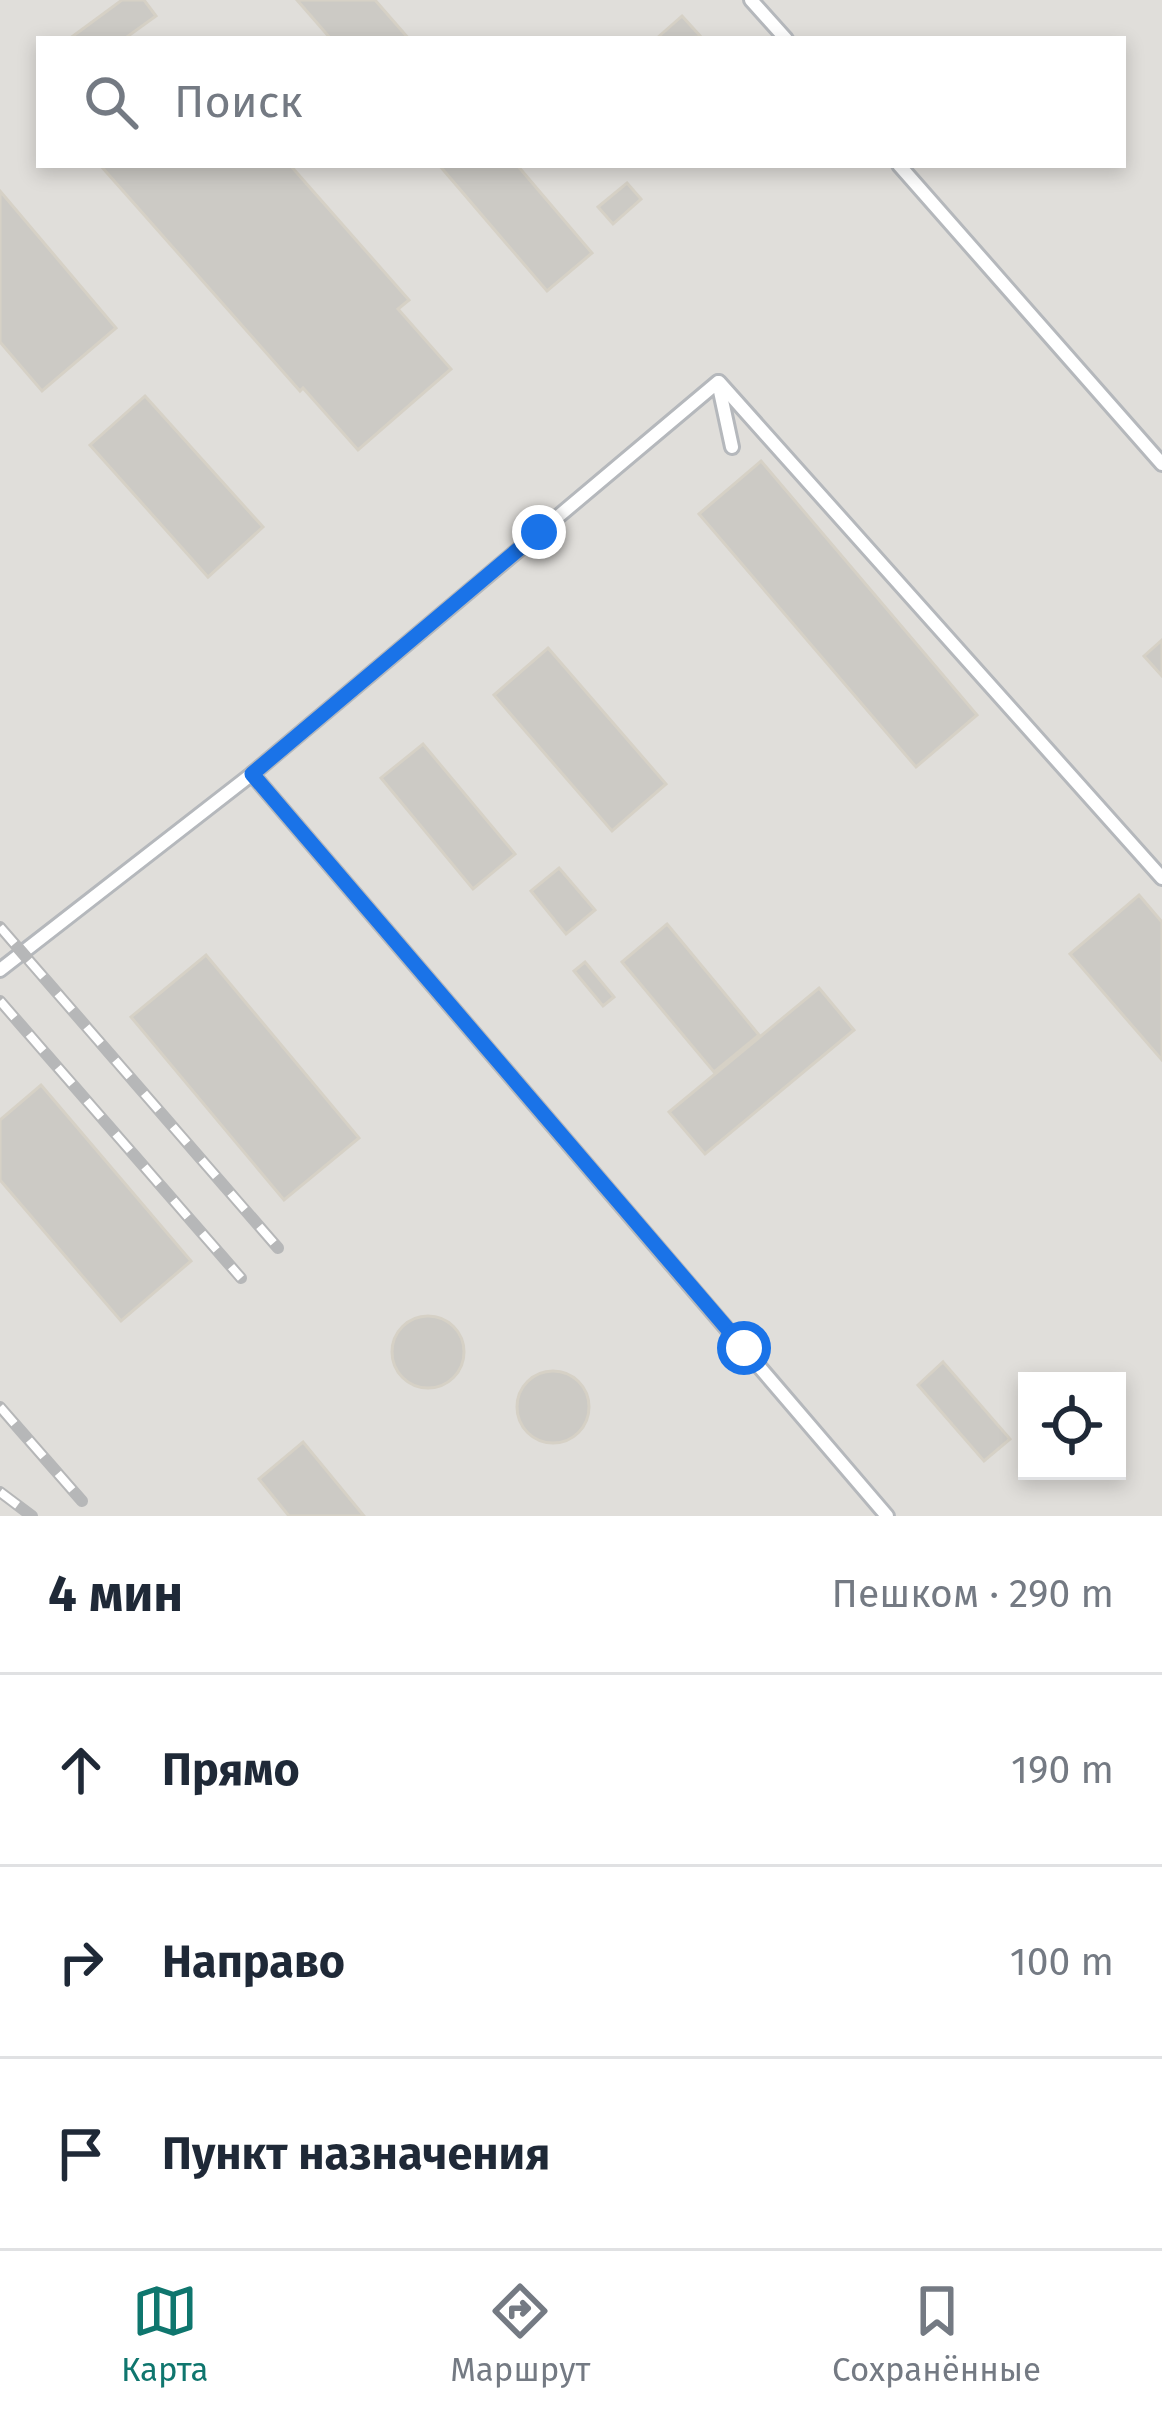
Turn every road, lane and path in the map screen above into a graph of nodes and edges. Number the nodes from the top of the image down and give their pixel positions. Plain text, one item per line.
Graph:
1 (751, 0) edge
2 (783, 36) edge
3 (902, 168) edge
4 (718, 382) junction
5 (732, 447) dead end
6 (1162, 464) edge
7 (252, 774) junction
8 (1162, 878) edge
9 (0, 970) edge
10 (886, 1516) edge

1 - 2 lane
3 - 6 lane
4 - 5 lane
4 - 7 lane
4 - 8 lane
7 - 9 lane
7 - 10 lane

